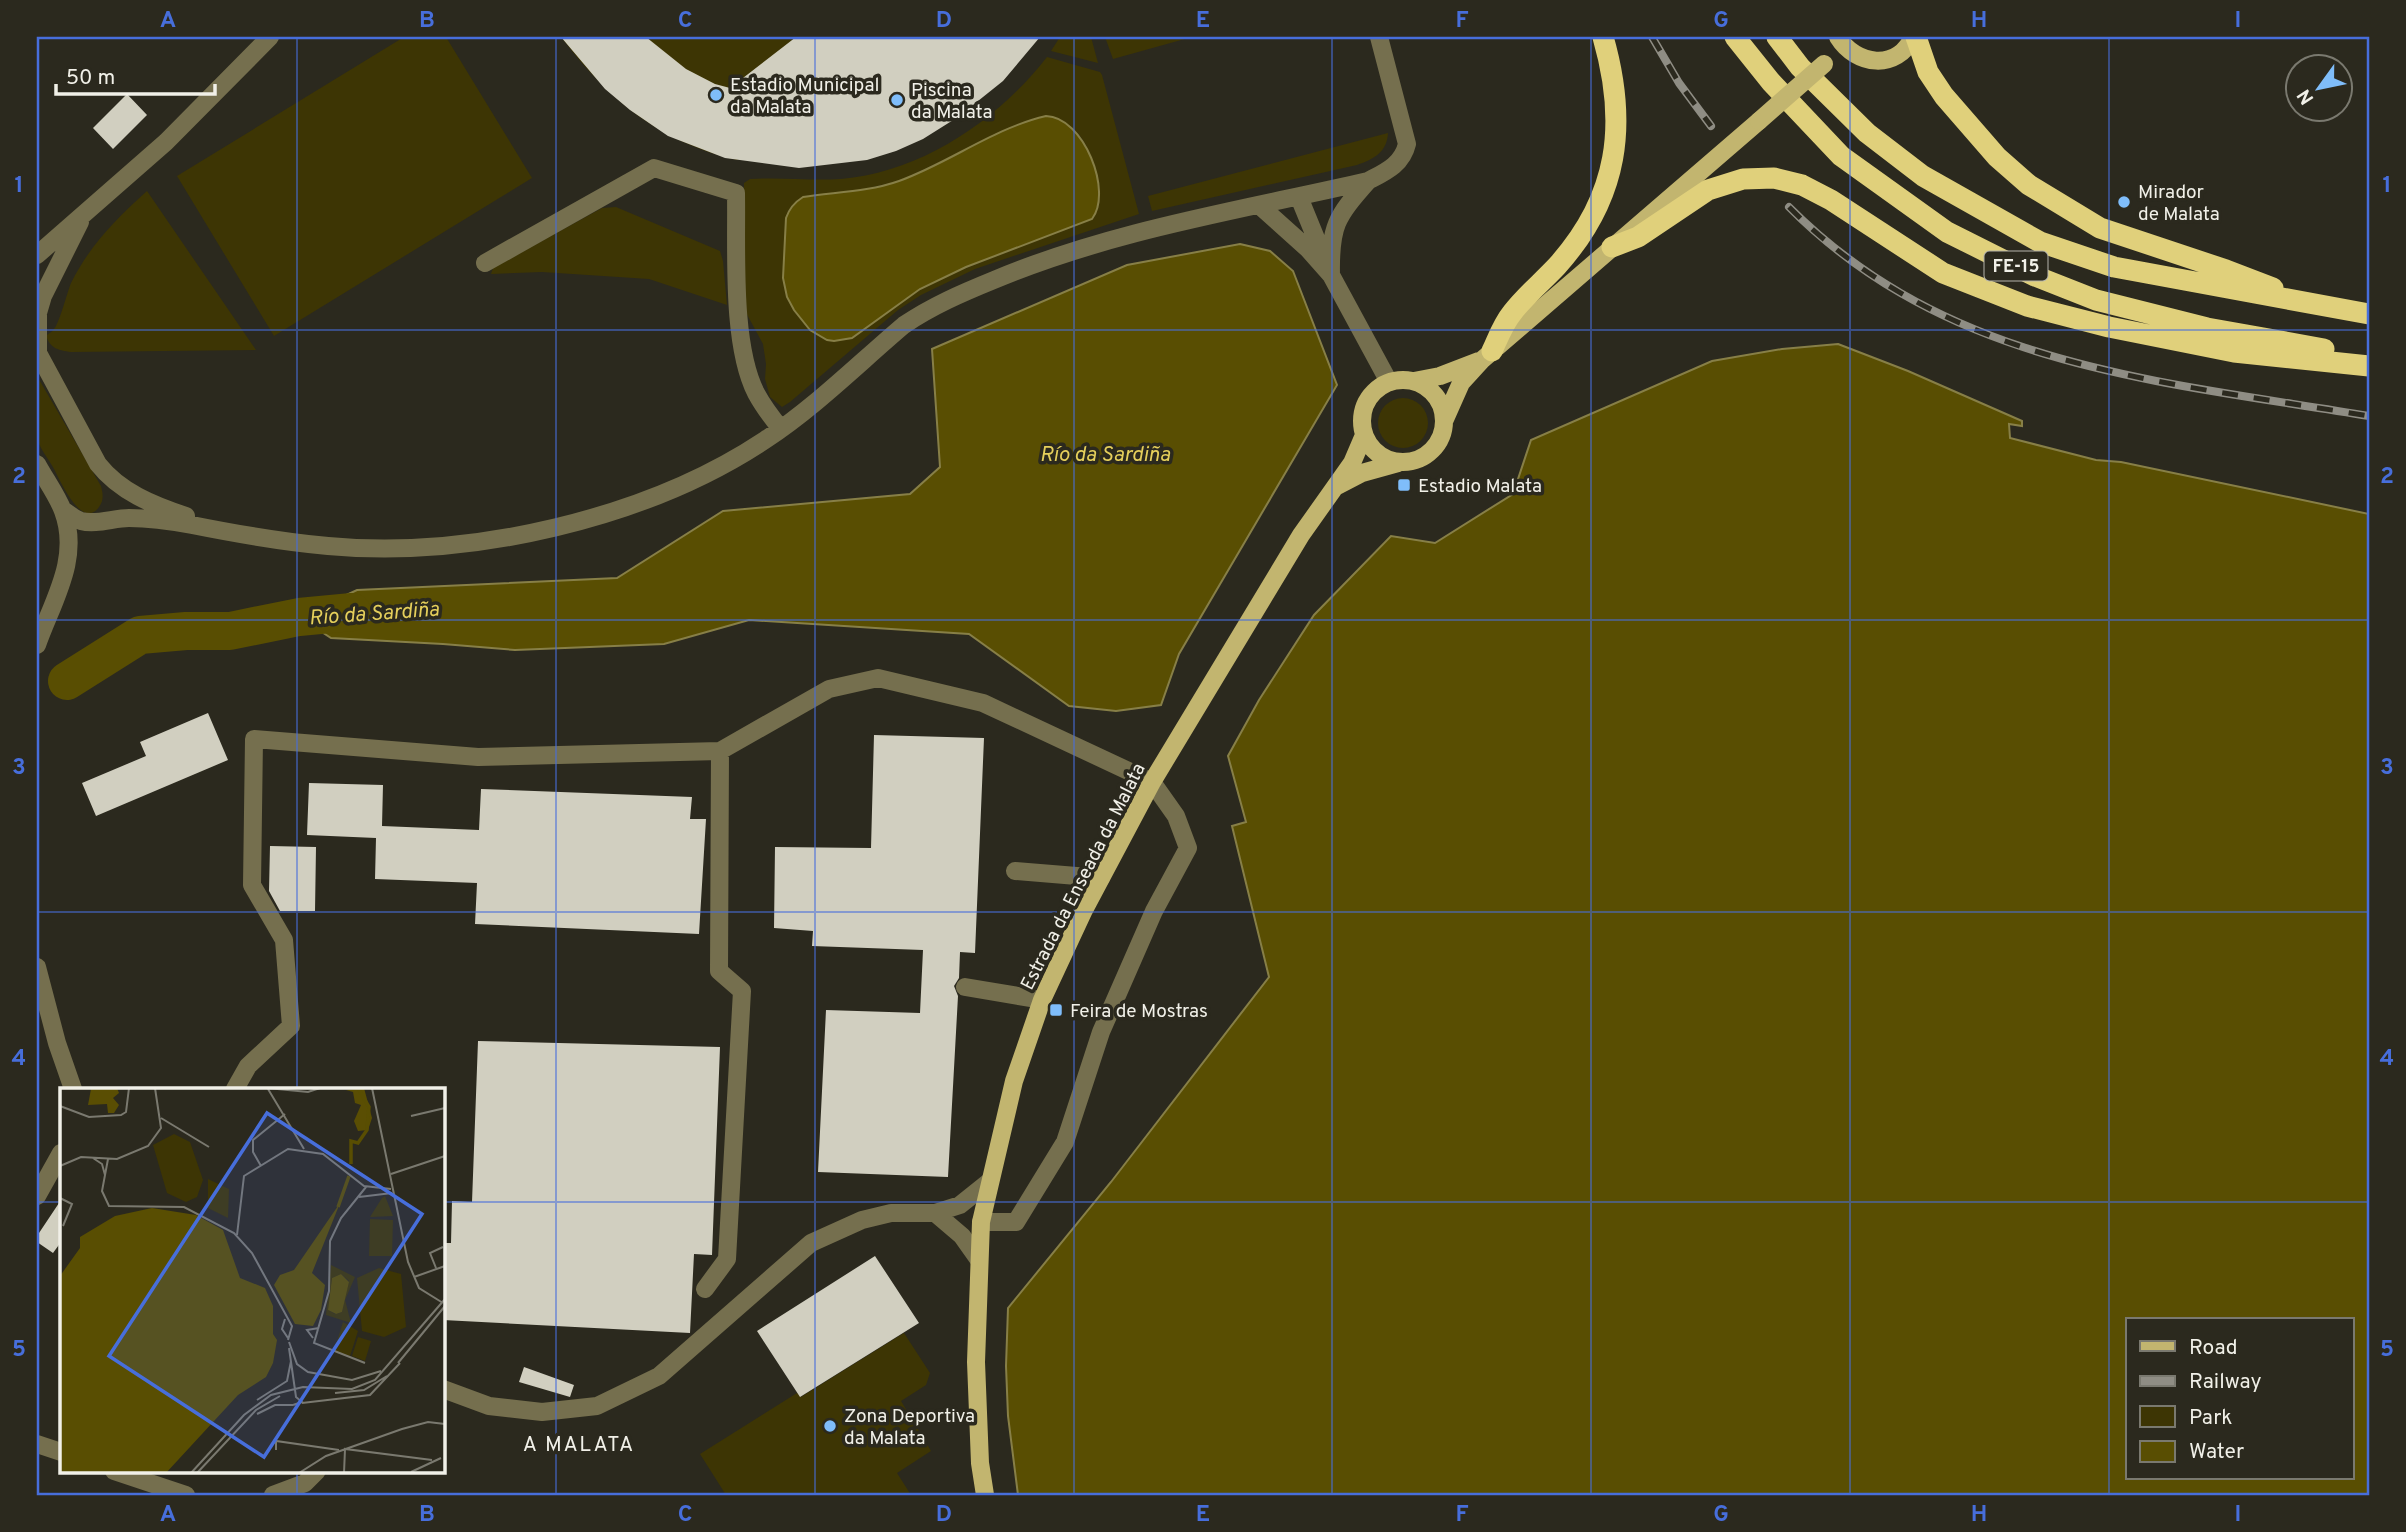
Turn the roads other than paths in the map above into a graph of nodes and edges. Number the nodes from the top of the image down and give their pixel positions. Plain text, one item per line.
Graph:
1 (270, 37) edge
2 (1379, 37) edge
3 (1603, 37) edge
4 (1735, 37) edge
5 (1777, 37) edge
6 (1914, 37) edge
7 (1841, 42) edge
8 (1368, 181) junction
9 (1299, 197) junction
10 (1259, 205) junction
11 (84, 214) junction
12 (1612, 247) junction
13 (37, 255) edge
14 (485, 263) dead end
15 (1331, 275) junction
16 (2317, 305) junction
17 (2369, 314) edge
18 (37, 351) edge
19 (1487, 355) junction
20 (2369, 356) edge
21 (2369, 366) edge
22 (1414, 381) junction
23 (1389, 382) junction
24 (1445, 419) junction
25 (781, 429) junction
26 (1364, 435) junction
27 (1398, 463) junction
28 (37, 464) edge
29 (1337, 486) junction
30 (63, 510) junction
31 (226, 531) junction
32 (37, 645) edge
33 (720, 751) junction
34 (1152, 782) junction
35 (1015, 871) dead end
36 (1101, 878) junction
37 (37, 967) edge
38 (965, 987) dead end
39 (1042, 1000) junction
40 (73, 1088) edge
41 (235, 1088) edge
42 (60, 1155) edge
43 (990, 1181) junction
44 (37, 1196) edge
45 (935, 1213) junction
46 (981, 1222) junction
47 (979, 1260) junction
48 (705, 1289) dead end
49 (444, 1390) edge
50 (37, 1444) edge
51 (60, 1452) edge
52 (117, 1472) edge
53 (316, 1472) edge
54 (186, 1495) edge
55 (273, 1495) edge
56 (985, 1495) edge

1 - 11 street
2 - 8 street
3 - 19 highway
4 - 20 highway, FE-15
5 - 16 highway, FE-15
6 - 7 main road
6 - 16 highway
7 - 12 main road, bridge
8 - 9 street
8 - 15 street
9 - 10 street
9 - 15 street
10 - 15 street
10 - 25 street
11 - 13 street
11 - 18 street
12 - 19 main road
12 - 21 highway
14 - 25 street
15 - 23 street
16 - 17 highway, FE-15
18 - 31 street
19 - 22 main road
19 - 24 main road
22 - 23 main road
22 - 24 main road
23 - 26 main road
24 - 27 main road
25 - 31 street
26 - 27 main road
26 - 29 main road, Estrada da Enseada da Malata
27 - 29 main road, Estrada da Enseada da Malata
28 - 30 street
29 - 34 main road, Estrada da Enseada da Malata
30 - 31 street
30 - 32 street
33 - 34 street
33 - 41 street
33 - 48 street
34 - 36 main road, Estrada da Enseada da Malata
34 - 46 street
35 - 36 street
36 - 39 main road, Estrada da Enseada da Malata
37 - 40 street
38 - 39 street
39 - 43 main road, Estrada da Enseada da Malata
42 - 44 street
43 - 45 street
43 - 46 main road, Estrada da Enseada da Malata
45 - 47 street
45 - 49 street
46 - 47 main road, Estrada da Enseada da Malata
47 - 56 main road, Estrada da Enseada da Malata
50 - 51 street
52 - 54 street
53 - 55 street

